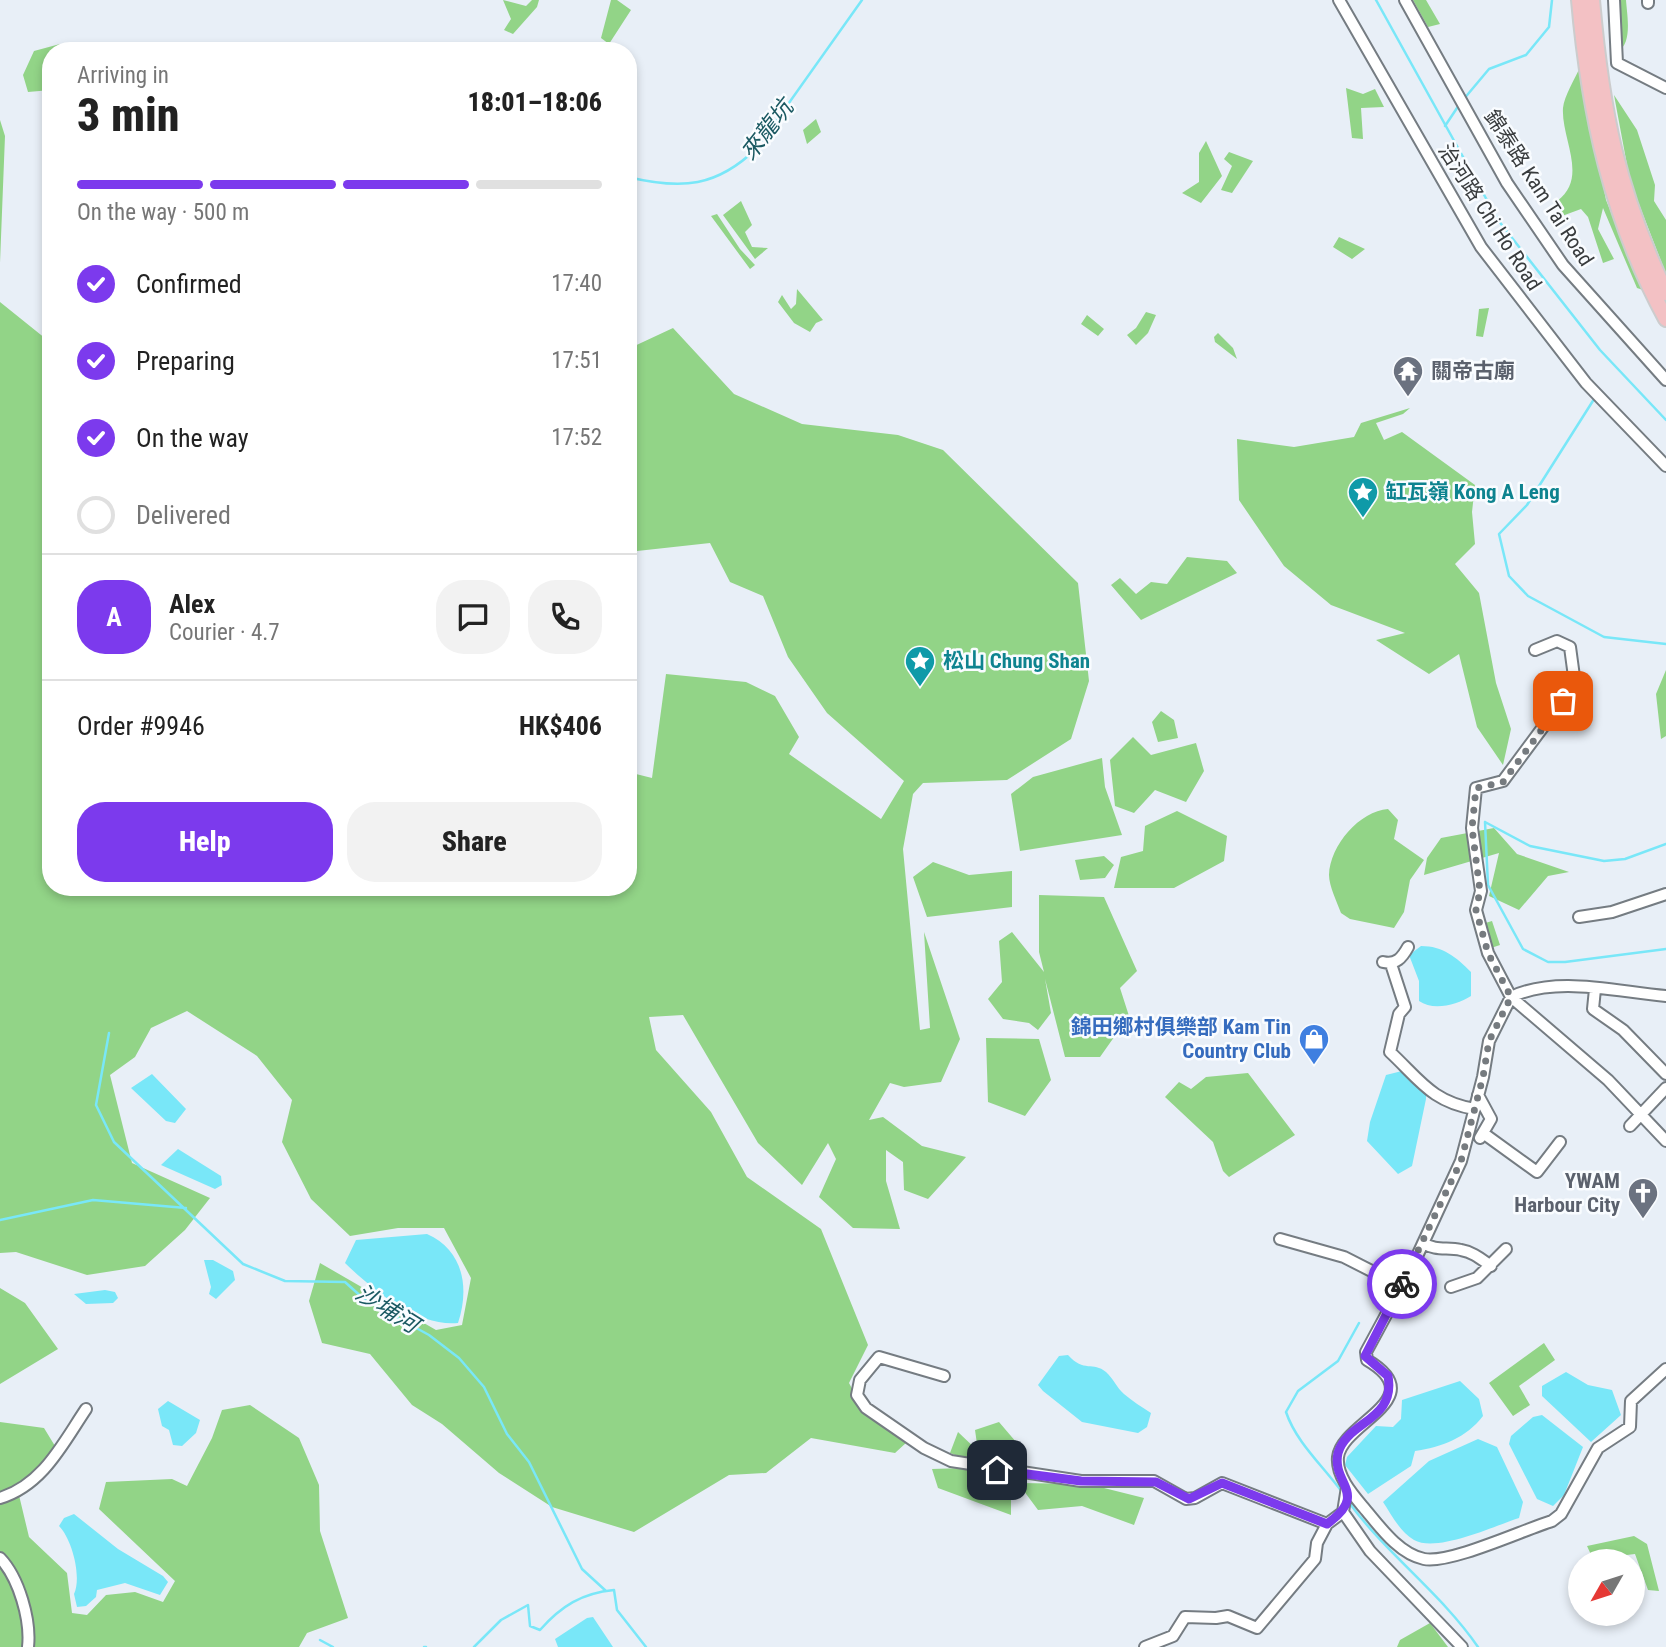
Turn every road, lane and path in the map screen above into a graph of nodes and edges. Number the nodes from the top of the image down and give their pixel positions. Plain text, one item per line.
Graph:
1 (1339, 0) edge
2 (1405, 0) edge
3 (1579, 0) edge
4 (1592, 0) edge
5 (1614, 0) edge
6 (1666, 88) edge
7 (1666, 292) edge
8 (1666, 319) edge
9 (1666, 380) edge
10 (1666, 466) edge
11 (1535, 650) dead end
12 (1666, 894) edge
13 (1579, 917) dead end
14 (1408, 947) dead end
15 (1595, 989) junction
16 (1666, 996) edge
17 (1511, 997) junction
18 (1666, 1074) edge
19 (1666, 1088) edge
20 (1478, 1095) junction
21 (1475, 1109) junction
22 (1640, 1115) junction
23 (1630, 1126) dead end
24 (1666, 1140) edge
25 (1560, 1142) dead end
26 (1280, 1239) dead end
27 (1423, 1243) junction
28 (1506, 1249) dead end
29 (1491, 1266) junction
30 (1401, 1286) junction
31 (1451, 1287) dead end
32 (1666, 1369) edge
33 (944, 1376) dead end
34 (86, 1409) dead end
35 (1347, 1488) junction
36 (0, 1498) edge
37 (1344, 1508) junction
38 (1327, 1524) junction
39 (0, 1558) edge
40 (28, 1647) edge
41 (1144, 1647) edge
42 (1462, 1647) edge

1 - 10 street, 治河路 Chi Ho Road
2 - 9 street, 錦泰路 Kam Tai Road
3 - 8 main road
4 - 7 main road
5 - 6 street
11 - 17 street
12 - 13 street
14 - 21 street
15 - 16 street
15 - 17 street
15 - 18 street
17 - 20 street
17 - 22 street
19 - 22 street
20 - 21 street
20 - 25 street
21 - 27 street
22 - 23 street
22 - 24 street
26 - 30 street
27 - 29 street
27 - 30 street
28 - 29 street
29 - 31 street
30 - 35 street
32 - 35 street
33 - 38 street
34 - 36 street
35 - 37 street
37 - 38 street
37 - 42 street
38 - 41 street
39 - 40 street

